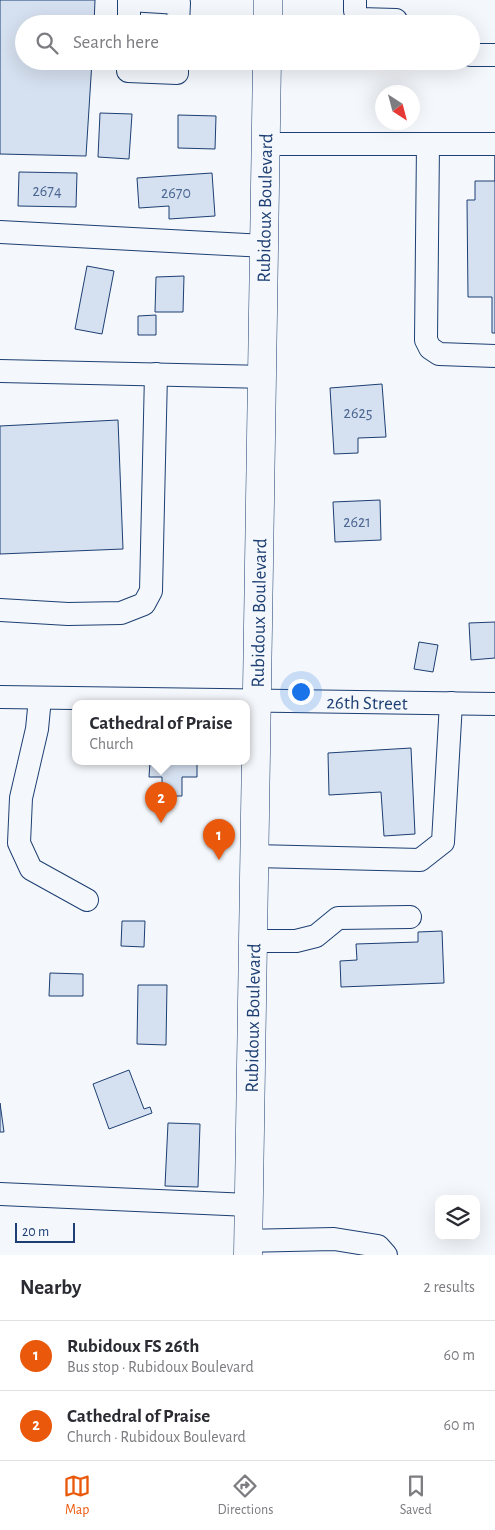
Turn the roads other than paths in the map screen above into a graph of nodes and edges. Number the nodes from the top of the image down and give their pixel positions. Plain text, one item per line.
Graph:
1 (129, 0) edge
2 (268, 0) edge
3 (355, 0) edge
4 (129, 15) edge
5 (178, 15) edge
6 (268, 15) edge
7 (358, 15) edge
8 (480, 55) edge
9 (495, 55) edge
10 (128, 70) edge
11 (177, 70) edge
12 (266, 70) edge
13 (265, 144) junction
14 (428, 144) junction
15 (495, 144) edge
16 (0, 232) edge
17 (264, 246) junction
18 (495, 356) edge
19 (0, 370) edge
20 (156, 374) junction
21 (262, 377) junction
22 (0, 610) edge
23 (0, 697) edge
24 (40, 698) junction
25 (257, 700) junction
26 (451, 703) junction
27 (495, 704) edge
28 (255, 856) junction
29 (87, 900) dead end
30 (410, 917) dead end
31 (253, 941) junction
32 (0, 1194) edge
33 (249, 1205) junction
34 (248, 1248) edge
35 (386, 1255) edge

1 - 4 street
1 - 5 street
2 - 6 main road
3 - 7 street
8 - 9 street
10 - 11 street
12 - 13 main road, Rubidoux Boulevard
13 - 14 street
13 - 17 main road, Rubidoux Boulevard
14 - 15 street
14 - 18 street
16 - 17 street
17 - 21 main road, Rubidoux Boulevard
19 - 20 street
20 - 21 street
20 - 22 street
21 - 25 main road, Rubidoux Boulevard
23 - 24 street, 26th Street
24 - 25 street, 26th Street
24 - 29 street
25 - 26 street, 26th Street
25 - 28 main road, Rubidoux Boulevard
26 - 27 street, 26th Street
26 - 28 street
28 - 31 main road, Rubidoux Boulevard
30 - 31 street
31 - 33 main road, Rubidoux Boulevard
32 - 33 street
33 - 34 main road, Rubidoux Boulevard
34 - 35 street

